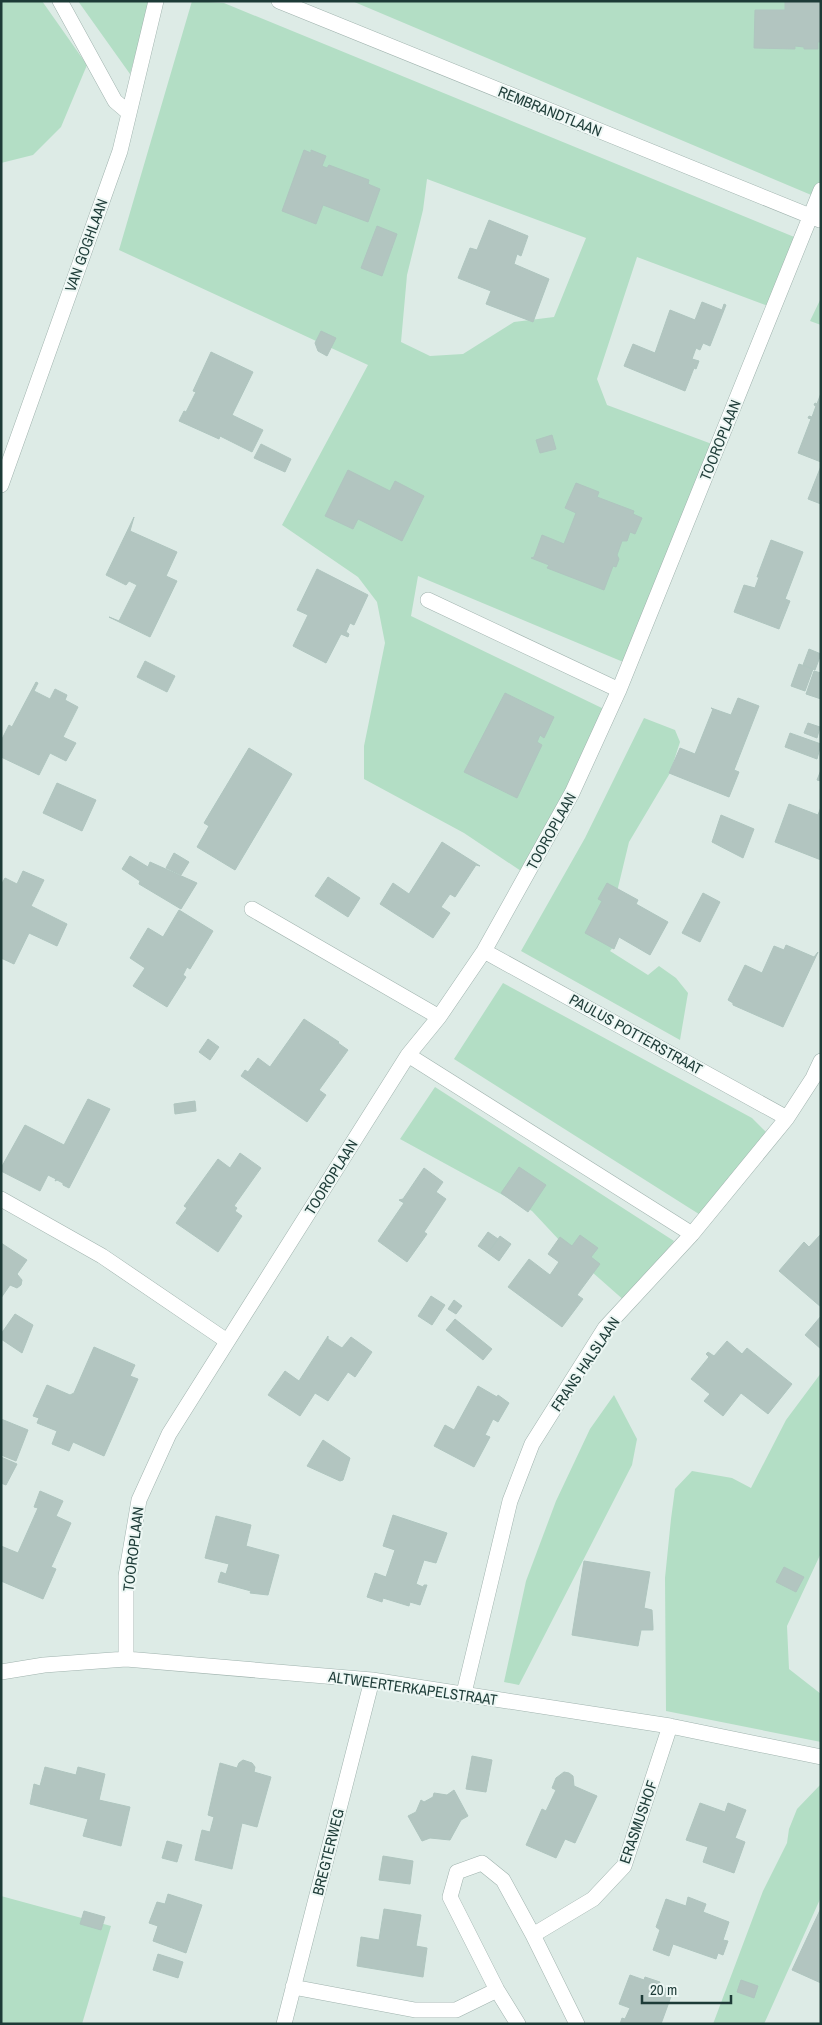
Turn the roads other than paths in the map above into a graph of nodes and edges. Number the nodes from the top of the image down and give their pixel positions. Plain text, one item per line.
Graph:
1 (60, 1) edge
2 (156, 1) edge
3 (279, 1) edge
4 (129, 113) junction
5 (821, 190) edge
6 (816, 219) edge
7 (1, 484) edge
8 (428, 600) dead end
9 (619, 690) junction
10 (252, 909) dead end
11 (484, 951) junction
12 (439, 1017) junction
13 (408, 1055) junction
14 (821, 1060) edge
15 (787, 1118) junction
16 (1, 1199) edge
17 (692, 1234) junction
18 (227, 1342) junction
19 (126, 1660) junction
20 (1, 1672) edge
21 (372, 1680) junction
22 (464, 1694) junction
23 (670, 1726) junction
24 (821, 1757) edge
25 (533, 1935) junction
26 (293, 1987) junction
27 (497, 1990) junction
28 (284, 2024) edge
29 (518, 2024) edge
30 (577, 2024) edge

1 - 4 street
2 - 4 street, VAN GOGHLAAN
3 - 6 street, REMBRANDTLAAN
4 - 7 street, VAN GOGHLAAN
5 - 6 street, TOOROPLAAN
6 - 9 street, TOOROPLAAN
8 - 9 street
9 - 11 street, TOOROPLAAN
10 - 12 street
11 - 12 street, TOOROPLAAN
11 - 15 street, PAULUS POTTERSTRAAT
12 - 13 street, TOOROPLAAN
13 - 17 street
13 - 18 street, TOOROPLAAN
14 - 15 street, FRANS HALSLAAN
15 - 17 street, FRANS HALSLAAN
16 - 18 street
17 - 22 street, FRANS HALSLAAN
18 - 19 street, TOOROPLAAN
19 - 20 street, ALTWEERTERKAPELSTRAAT
19 - 21 street, ALTWEERTERKAPELSTRAAT
21 - 22 street, ALTWEERTERKAPELSTRAAT
21 - 26 street, BREGTERWEG
22 - 23 street, ALTWEERTERKAPELSTRAAT
23 - 24 street, ALTWEERTERKAPELSTRAAT
23 - 25 street, ERASMUSHOF
25 - 27 street
25 - 30 street
26 - 27 street
26 - 28 street, BREGTERWEG
27 - 29 street

